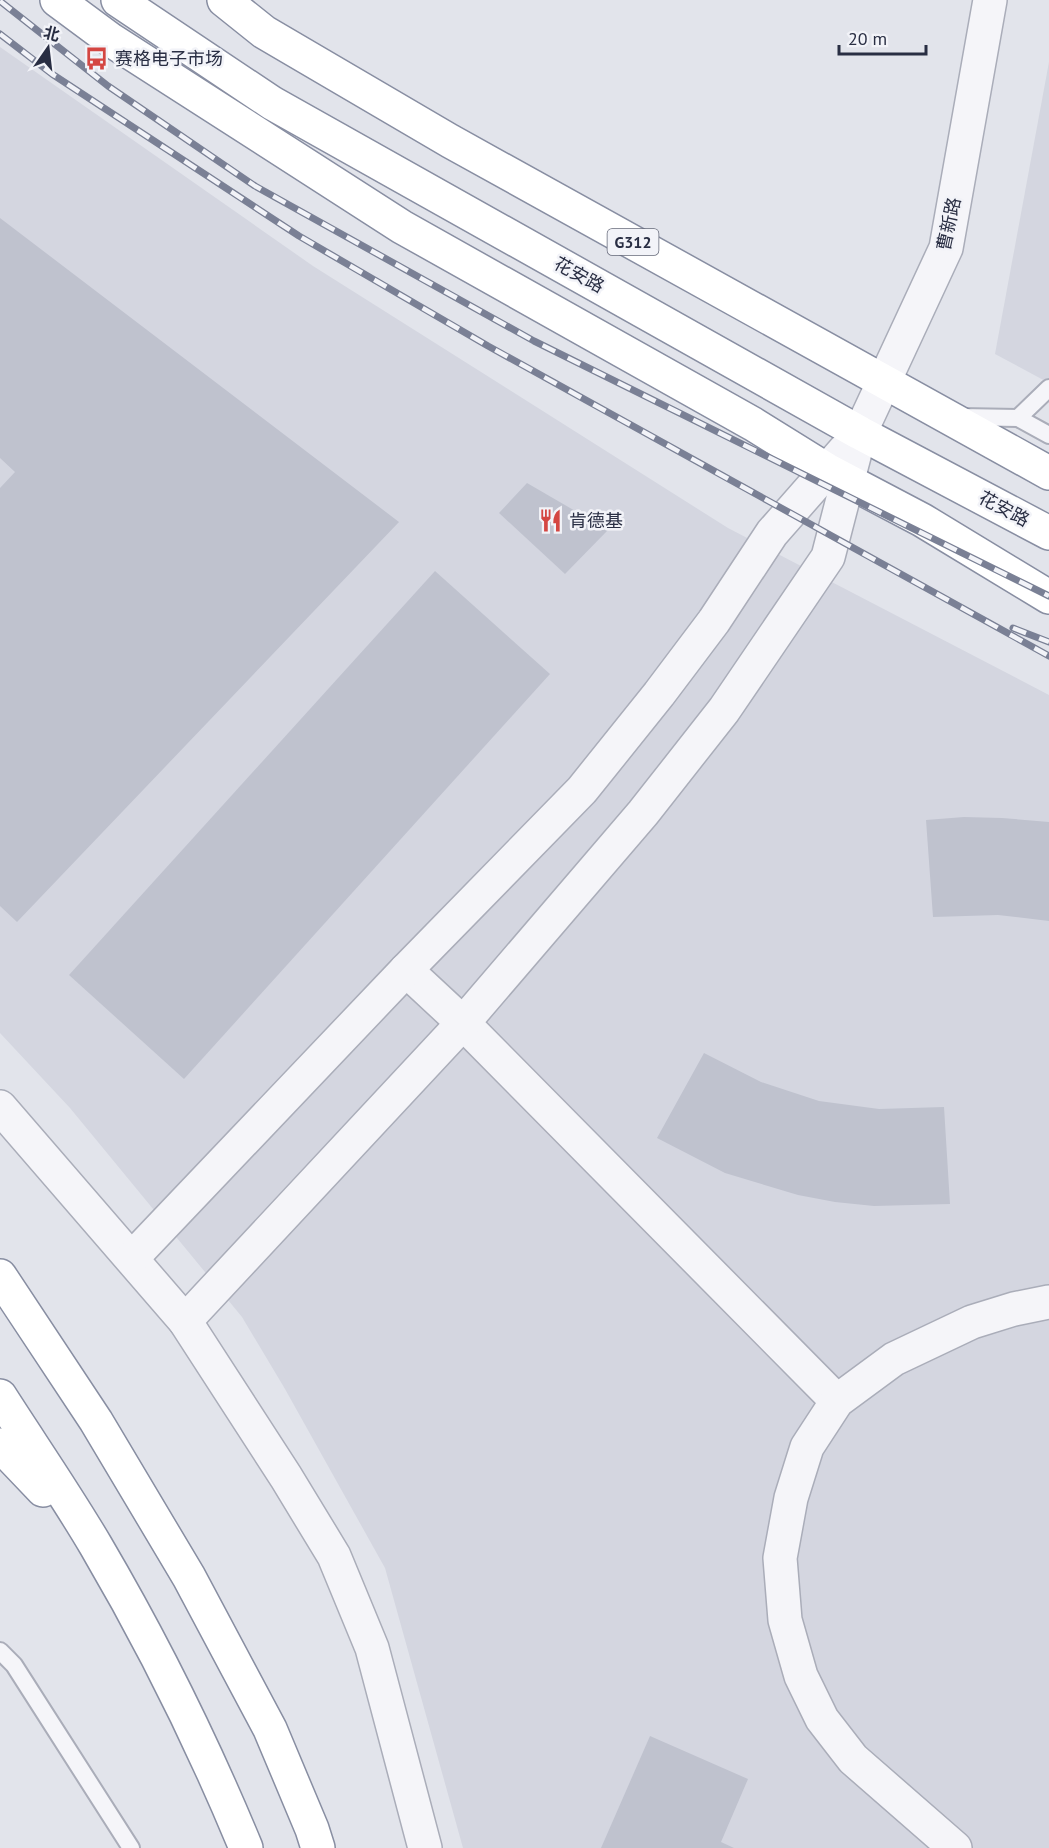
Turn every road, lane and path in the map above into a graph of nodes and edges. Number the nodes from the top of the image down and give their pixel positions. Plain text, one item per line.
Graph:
1 (57, 0) edge
2 (118, 0) edge
3 (224, 0) edge
4 (990, 0) edge
5 (885, 382) junction
6 (1049, 388) edge
7 (949, 417) junction
8 (1018, 418) junction
9 (860, 433) junction
10 (1049, 435) edge
11 (1049, 473) edge
12 (838, 475) junction
13 (1049, 533) edge
14 (1049, 597) edge
15 (406, 970) junction
16 (463, 1023) junction
17 (0, 1107) edge
18 (132, 1258) junction
19 (0, 1276) edge
20 (1049, 1302) edge
21 (185, 1321) junction
22 (0, 1396) edge
23 (837, 1401) junction
24 (0, 1445) edge
25 (96, 1546) junction
26 (0, 1651) edge
27 (131, 1848) edge
28 (246, 1848) edge
29 (318, 1848) edge
30 (425, 1848) edge
31 (955, 1848) edge

1 - 12 highway
2 - 9 highway, 花安路
3 - 5 highway, G312
4 - 5 street, 曹新路
5 - 7 highway, G312
5 - 9 street, 曹新路
6 - 8 lane
7 - 8 lane
7 - 11 highway, G312
8 - 10 lane
9 - 12 street, 曹新路
9 - 13 highway, 花安路
12 - 14 highway
12 - 15 street, 曹新路
12 - 16 street
15 - 16 street
15 - 18 street, 曹新路
16 - 21 street
16 - 23 street
17 - 18 street
18 - 21 street
19 - 29 highway
20 - 23 street
21 - 30 street
22 - 25 highway
23 - 31 street
24 - 25 highway
25 - 28 highway
26 - 27 lane

